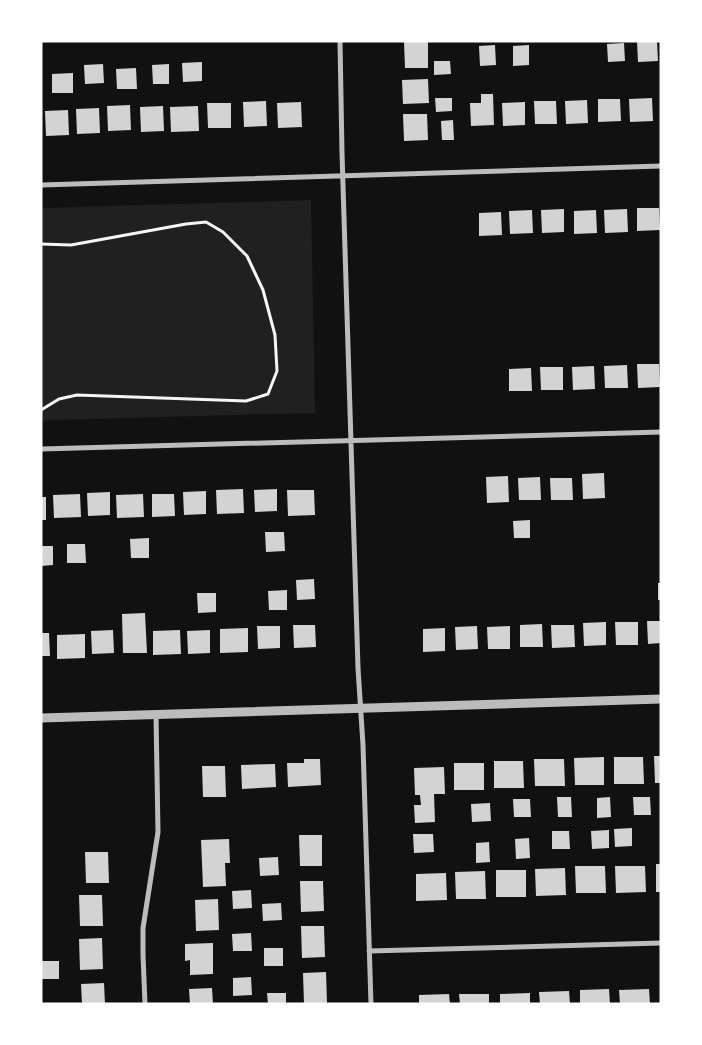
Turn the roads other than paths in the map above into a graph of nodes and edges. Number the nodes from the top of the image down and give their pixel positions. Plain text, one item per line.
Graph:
1 (340, 41) edge
2 (661, 166) edge
3 (343, 176) junction
4 (41, 184) edge
5 (661, 432) edge
6 (351, 440) junction
7 (41, 449) edge
8 (661, 699) edge
9 (361, 709) junction
10 (156, 715) junction
11 (41, 718) edge
12 (661, 943) edge
13 (369, 951) junction
14 (144, 1004) edge
15 (371, 1004) edge

1 - 3 street
2 - 3 street
3 - 4 street
3 - 6 street
5 - 6 street
6 - 7 street
6 - 9 street
8 - 9 street
9 - 10 street
9 - 13 street
10 - 11 street
10 - 14 street
12 - 13 street
13 - 15 street

